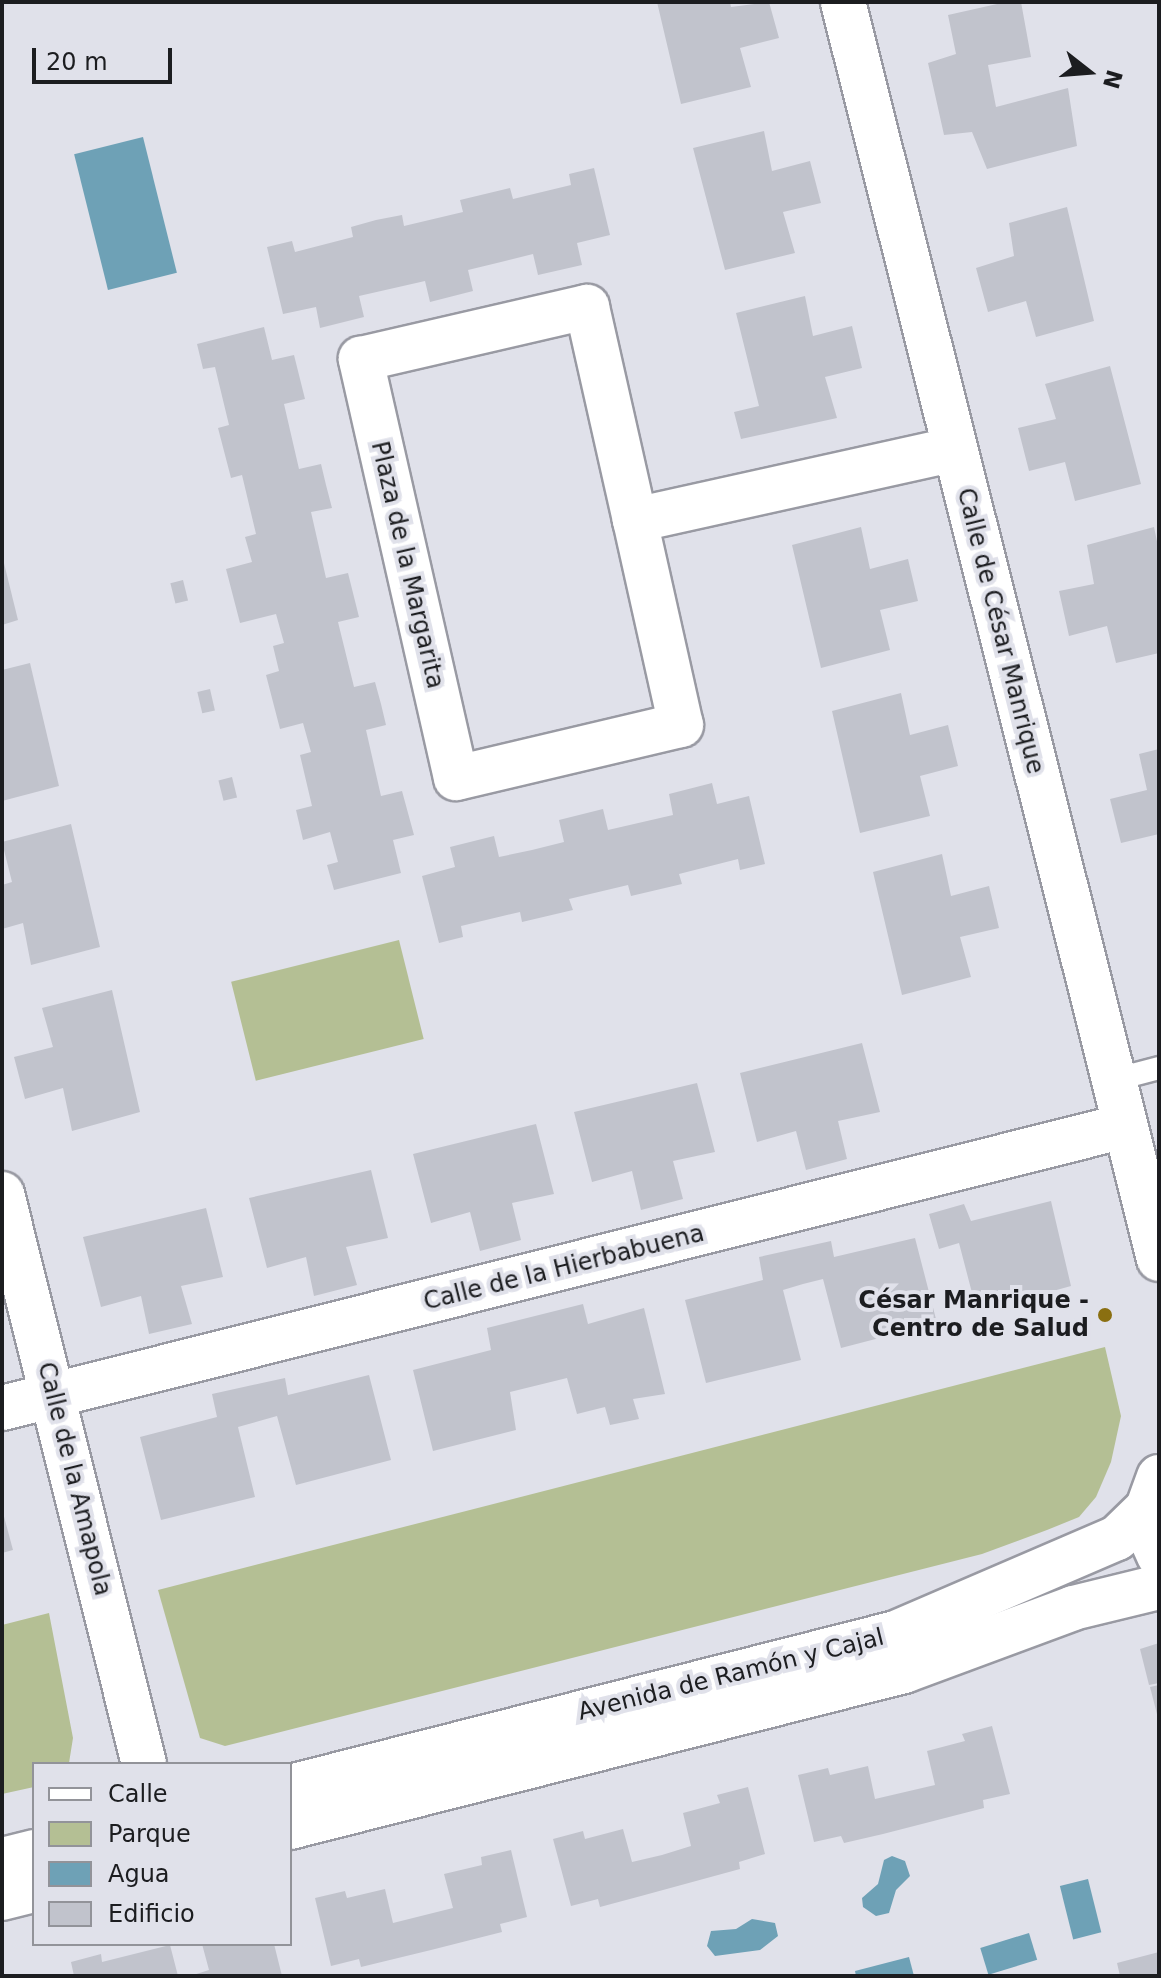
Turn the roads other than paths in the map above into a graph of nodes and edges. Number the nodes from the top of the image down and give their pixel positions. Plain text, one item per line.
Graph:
1 (843, 2) edge
2 (954, 449) junction
3 (635, 520) junction
4 (1159, 1068) edge
5 (1113, 1080) junction
6 (1125, 1126) junction
7 (2, 1194) edge
8 (1159, 1259) edge
9 (54, 1395) junction
10 (2, 1408) edge
11 (1153, 1493) edge
12 (1159, 1556) edge
13 (1159, 1587) edge
14 (144, 1762) edge
15 (292, 1786) edge
16 (292, 1826) edge
17 (32, 1852) edge
18 (2, 1860) edge
19 (32, 1890) edge
20 (2, 1898) edge

1 - 2 street, Calle de César Manrique
2 - 3 street
2 - 5 street, Calle de César Manrique
3 - 3 street, Plaza de la Margarita
4 - 5 lane
5 - 6 street, Calle de César Manrique
6 - 8 street, Calle de César Manrique
6 - 9 street, Calle de la Hierbabuena
7 - 9 street, Calle de la Amapola
9 - 10 street, Calle de la Hierbabuena
9 - 14 street, Calle de la Amapola
11 - 12 street
11 - 15 street, Avenida de Ramón y Cajal
13 - 16 street, Avenida de Ramón y Cajal
17 - 18 street
19 - 20 street

